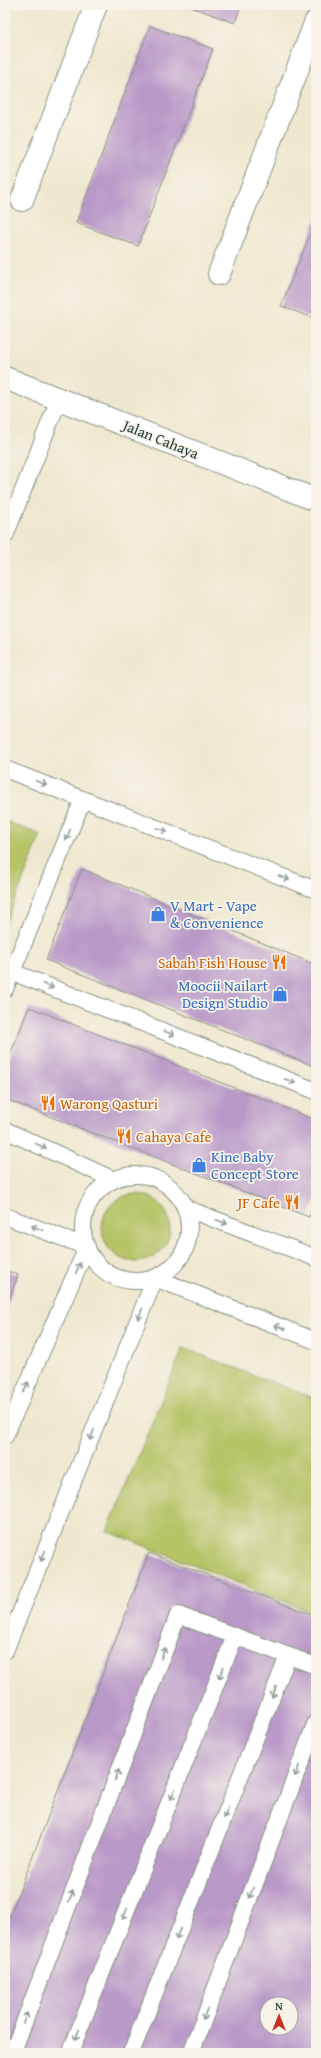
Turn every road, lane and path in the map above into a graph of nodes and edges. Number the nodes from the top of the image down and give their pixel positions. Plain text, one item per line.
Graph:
1 (96, 5) edge
2 (316, 21) edge
3 (22, 200) dead end
4 (219, 274) dead end
5 (5, 378) edge
6 (59, 399) junction
7 (316, 500) edge
8 (5, 536) edge
9 (5, 769) edge
10 (83, 799) junction
11 (316, 890) edge
12 (12, 972) junction
13 (5, 989) edge
14 (316, 1091) edge
15 (5, 1130) edge
16 (114, 1180) junction
17 (185, 1208) junction
18 (5, 1216) edge
19 (87, 1246) junction
20 (316, 1258) edge
21 (155, 1278) junction
22 (316, 1341) edge
23 (9, 1413) edge
24 (5, 1436) edge
25 (235, 1636) junction
26 (5, 1651) edge
27 (288, 1656) junction
28 (316, 1666) edge
29 (316, 1722) edge
30 (13, 2052) edge
31 (70, 2053) edge
32 (131, 2053) edge
33 (191, 2053) edge

1 - 3 street
2 - 4 street
5 - 6 street, Jalan Cahaya
6 - 7 street, Jalan Cahaya
6 - 8 lane
9 -> 10 lane
10 -> 11 lane
10 -> 12 lane
12 - 13 lane
12 -> 14 lane
15 -> 16 lane
16 - 17 lane
16 - 19 lane
17 -> 20 lane
17 - 21 lane
19 -> 18 lane
19 - 21 lane
23 -> 19 lane
22 -> 21 lane
21 -> 26 lane
23 - 24 lane
25 - 27 lane
30 -> 25 lane
25 -> 31 lane
27 - 28 lane
27 -> 32 lane
29 -> 33 lane

